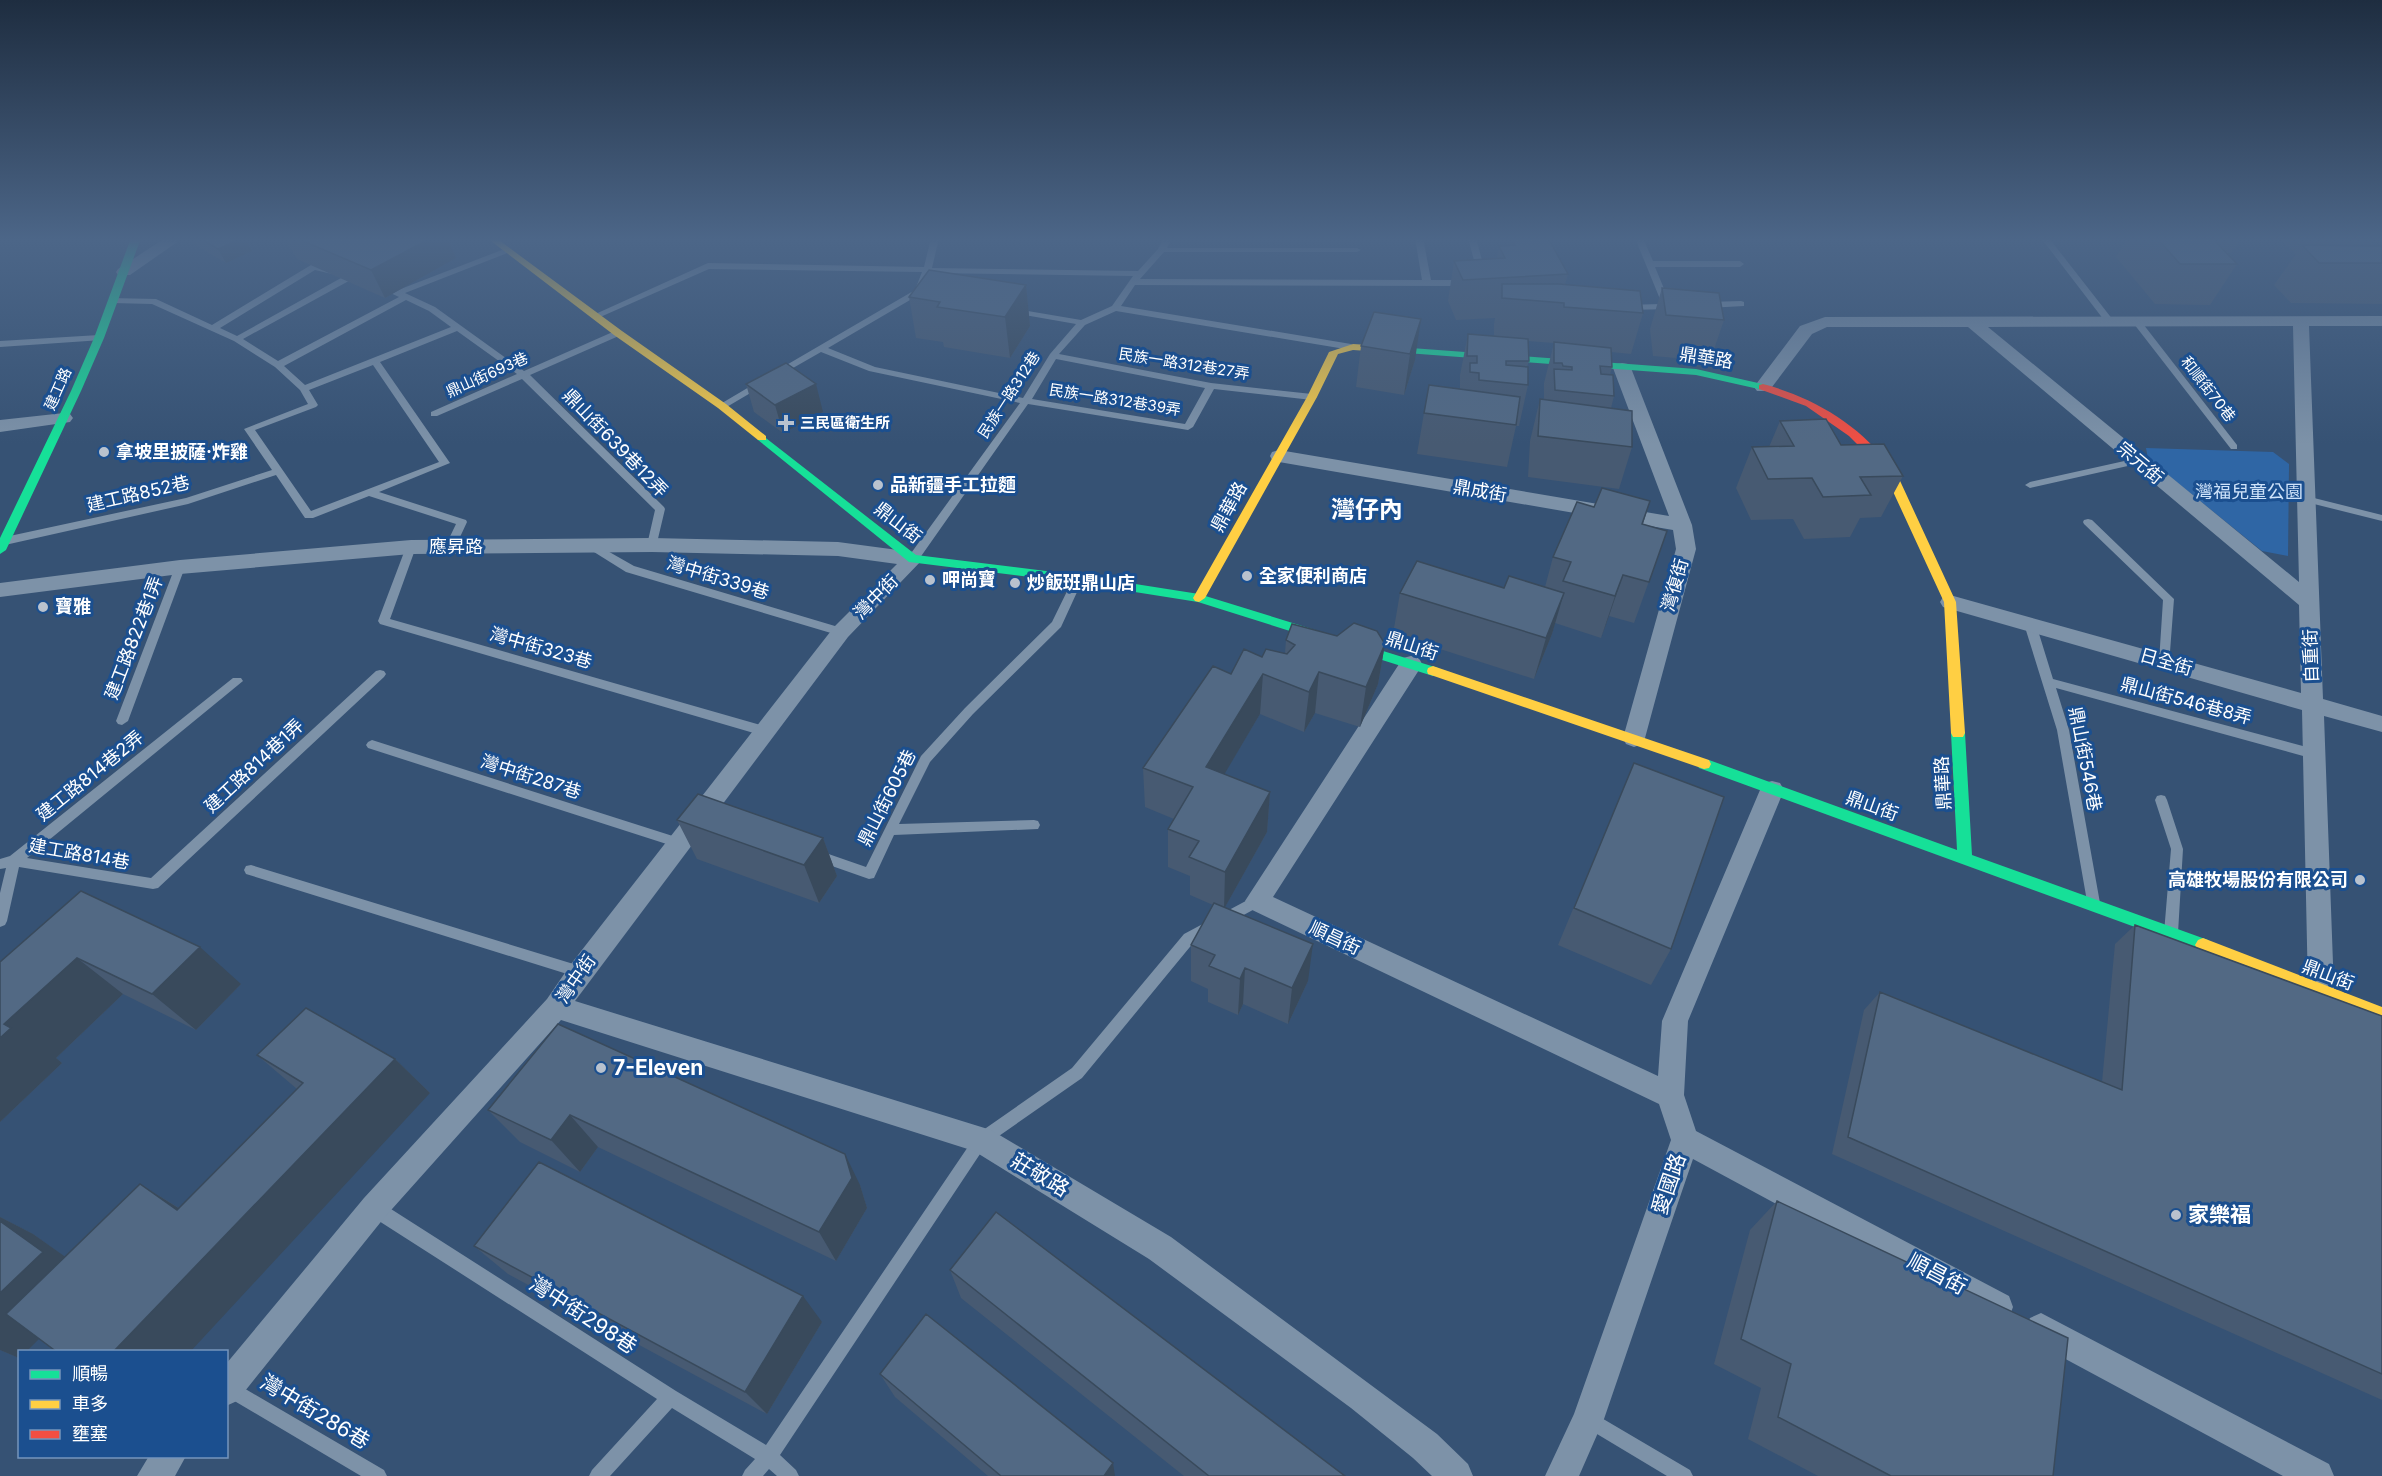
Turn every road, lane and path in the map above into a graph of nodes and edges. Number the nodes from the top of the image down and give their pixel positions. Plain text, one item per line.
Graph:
1 (111, 307) edge
2 (164, 307) edge
3 (248, 307) edge
4 (303, 307) edge
5 (380, 307) edge
6 (428, 307) edge
7 (583, 307) edge
8 (616, 307) edge
9 (891, 307) edge
10 (1613, 307) edge
11 (1619, 307) edge
12 (2098, 307) edge
13 (1003, 308) edge
14 (1115, 308) joint
15 (595, 316) junction
16 (2301, 321) junction
17 (2382, 321) edge
18 (1972, 322) junction
19 (2110, 322) junction
20 (2137, 322) junction
21 (1082, 323) junction
22 (458, 327) junction
23 (213, 328) junction
24 (618, 333) junction
25 (99, 338) junction
26 (237, 339) junction
27 (0, 344) edge
28 (1353, 347) junction
29 (820, 348) junction
30 (1053, 356) junction
31 (375, 361) junction
32 (278, 365) junction
33 (1622, 368) junction
34 (524, 375) junction
35 (1211, 386) junction
36 (1763, 387) junction
37 (304, 389) junction
38 (1312, 397) junction
39 (1026, 401) junction
40 (722, 406) junction
41 (434, 414) dead end
42 (64, 418) junction
43 (0, 426) edge
44 (2234, 447) dead end
45 (1278, 456) junction
46 (2138, 461) junction
47 (278, 471) junction
48 (2030, 484) dead end
49 (370, 493) junction
50 (2306, 499) junction
51 (2382, 518) edge
52 (2088, 522) dead end
53 (1682, 525) junction
54 (652, 544) junction
55 (590, 545) junction
56 (2, 546) edge
57 (411, 546) junction
58 (450, 547) junction
59 (914, 559) junction
60 (180, 567) junction
61 (1078, 579) junction
62 (0, 590) edge
63 (1198, 598) junction
64 (1950, 602) junction
65 (2309, 602) junction
66 (2031, 624) junction
67 (841, 632) junction
68 (2165, 662) junction
69 (1411, 664) junction
70 (380, 674) dead end
71 (237, 681) dead end
72 (2049, 682) junction
73 (2313, 705) junction
74 (122, 721) dead end
75 (2382, 724) edge
76 (764, 731) junction
77 (1634, 738) junction
78 (372, 745) dead end
79 (2314, 754) junction
80 (1772, 790) junction
81 (2161, 800) dead end
82 (1034, 825) dead end
83 (889, 830) junction
84 (679, 843) junction
85 (802, 850) edge
86 (1965, 858) junction
87 (14, 861) junction
88 (0, 864) edge
89 (251, 870) dead end
90 (153, 884) joint
91 (1257, 901) junction
92 (2093, 905) junction
93 (0, 921) edge
94 (2171, 933) junction
95 (580, 972) junction
96 (2321, 991) junction
97 (556, 1007) junction
98 (2382, 1014) edge
99 (1670, 1095) junction
100 (981, 1140) junction
101 (1685, 1140) junction
102 (374, 1208) junction
103 (228, 1389) edge
104 (670, 1397) junction
105 (1588, 1419) junction
106 (769, 1457) junction
107 (168, 1458) edge
108 (154, 1476) edge
109 (378, 1476) edge
110 (598, 1476) edge
111 (751, 1476) edge
112 (790, 1476) edge
113 (1456, 1476) edge
114 (1562, 1476) edge
115 (1684, 1476) edge
116 (2317, 1476) edge

1 - 25 street, 建工路
2 - 23 lane
3 - 23 lane
4 - 26 lane
5 - 32 lane
6 - 22 lane
7 - 15 street, 鼎山街
8 - 15 lane
9 - 29 lane
10 - 11 lane
12 - 19 lane
13 - 21 lane
14 - 21 lane, 民族一路312巷
14 - 28 lane
15 - 24 street, 鼎山街
16 - 17 street
16 - 20 street
16 - 50 street, 自重街
18 - 19 street
18 - 36 street
18 - 46 street, 宗元街
19 - 20 street
20 - 44 lane, 和順街70巷
21 - 30 lane, 民族一路312巷
22 - 31 lane
22 - 34 lane
23 - 26 lane
24 - 34 lane, 鼎山街693巷
24 - 40 street, 鼎山街
25 - 27 lane
25 - 42 street, 建工路
26 - 32 lane
28 - 33 street, 鼎華路
28 - 38 street, 鼎華路
29 - 39 lane
29 - 40 lane
30 - 35 lane, 民族一路312巷27弄
30 - 39 lane, 民族一路312巷
31 - 37 lane
31 - 49 lane
32 - 37 lane
33 - 36 street, 鼎華路
33 - 53 street, 灣復街
34 - 41 lane, 鼎山街693巷
34 - 54 lane, 鼎山街639巷12弄
35 - 38 lane, 民族一路312巷27弄
35 - 39 lane, 民族一路312巷39弄
36 - 64 street, 鼎華路
37 - 47 lane
38 - 45 street, 鼎華路
39 - 59 lane, 民族一路312巷
40 - 59 street, 鼎山街
42 - 43 street
42 - 56 street, 建工路
45 - 53 street, 鼎成街
45 - 63 street, 鼎華路
46 - 48 lane
46 - 65 street, 宗元街
47 - 49 lane
47 - 56 lane, 建工路852巷
49 - 58 lane
50 - 51 lane
50 - 65 street, 自重街
52 - 68 lane
53 - 77 street, 灣復街
54 - 55 street, 應昇路
54 - 59 street, 應昇路
55 - 58 street, 應昇路
55 - 67 lane, 灣中街339巷
57 - 58 street, 應昇路
57 - 60 street, 應昇路
57 - 76 lane, 灣中街323巷
59 - 61 street, 鼎山街
59 - 67 street, 灣中街
60 - 62 street, 應昇路
60 - 74 lane, 建工路822巷1弄
61 - 63 street, 鼎山街
61 - 83 lane, 鼎山街605巷
63 - 69 street, 鼎山街
64 - 66 street, 日全街
64 - 86 street, 鼎華路
65 - 73 street, 自重街
66 - 68 street, 日全街
66 - 72 lane, 鼎山街546巷
67 - 76 street, 灣中街
68 - 73 street, 日全街
69 - 77 street, 鼎山街
69 - 91 street
70 - 90 lane, 建工路814巷1弄
71 - 87 lane, 建工路814巷2弄
72 - 79 lane, 鼎山街546巷8弄
72 - 92 lane, 鼎山街546巷
73 - 75 street, 日全街
73 - 79 street, 自重街
76 - 84 street, 灣中街
77 - 80 street, 鼎山街
78 - 84 lane, 灣中街287巷
79 - 96 street, 自重街
80 - 86 street, 鼎山街
80 - 99 street, 愛國路
81 - 94 lane
82 - 83 lane
83 - 85 lane, 鼎山街605巷
84 - 95 street, 灣中街
86 - 92 street, 鼎山街
87 - 88 lane, 建工路814巷
87 - 90 lane, 建工路814巷
87 - 93 lane
89 - 95 lane
91 - 99 street, 順昌街
91 - 100 lane
92 - 94 street, 鼎山街
94 - 96 street, 鼎山街
95 - 97 street, 灣中街
96 - 98 street, 鼎山街
97 - 100 street, 莊敬路
97 - 102 street, 灣中街
99 - 101 street, 愛國路
100 - 106 lane
100 - 113 street, 莊敬路
101 - 105 street, 愛國路
101 - 116 street, 順昌街
102 - 103 street, 灣中街
102 - 104 lane, 灣中街298巷
103 - 109 lane, 灣中街286巷
104 - 106 lane, 灣中街298巷
104 - 110 lane
105 - 114 street, 愛國路
105 - 115 lane
106 - 111 lane
106 - 112 lane, 灣中街298巷
107 - 108 street

